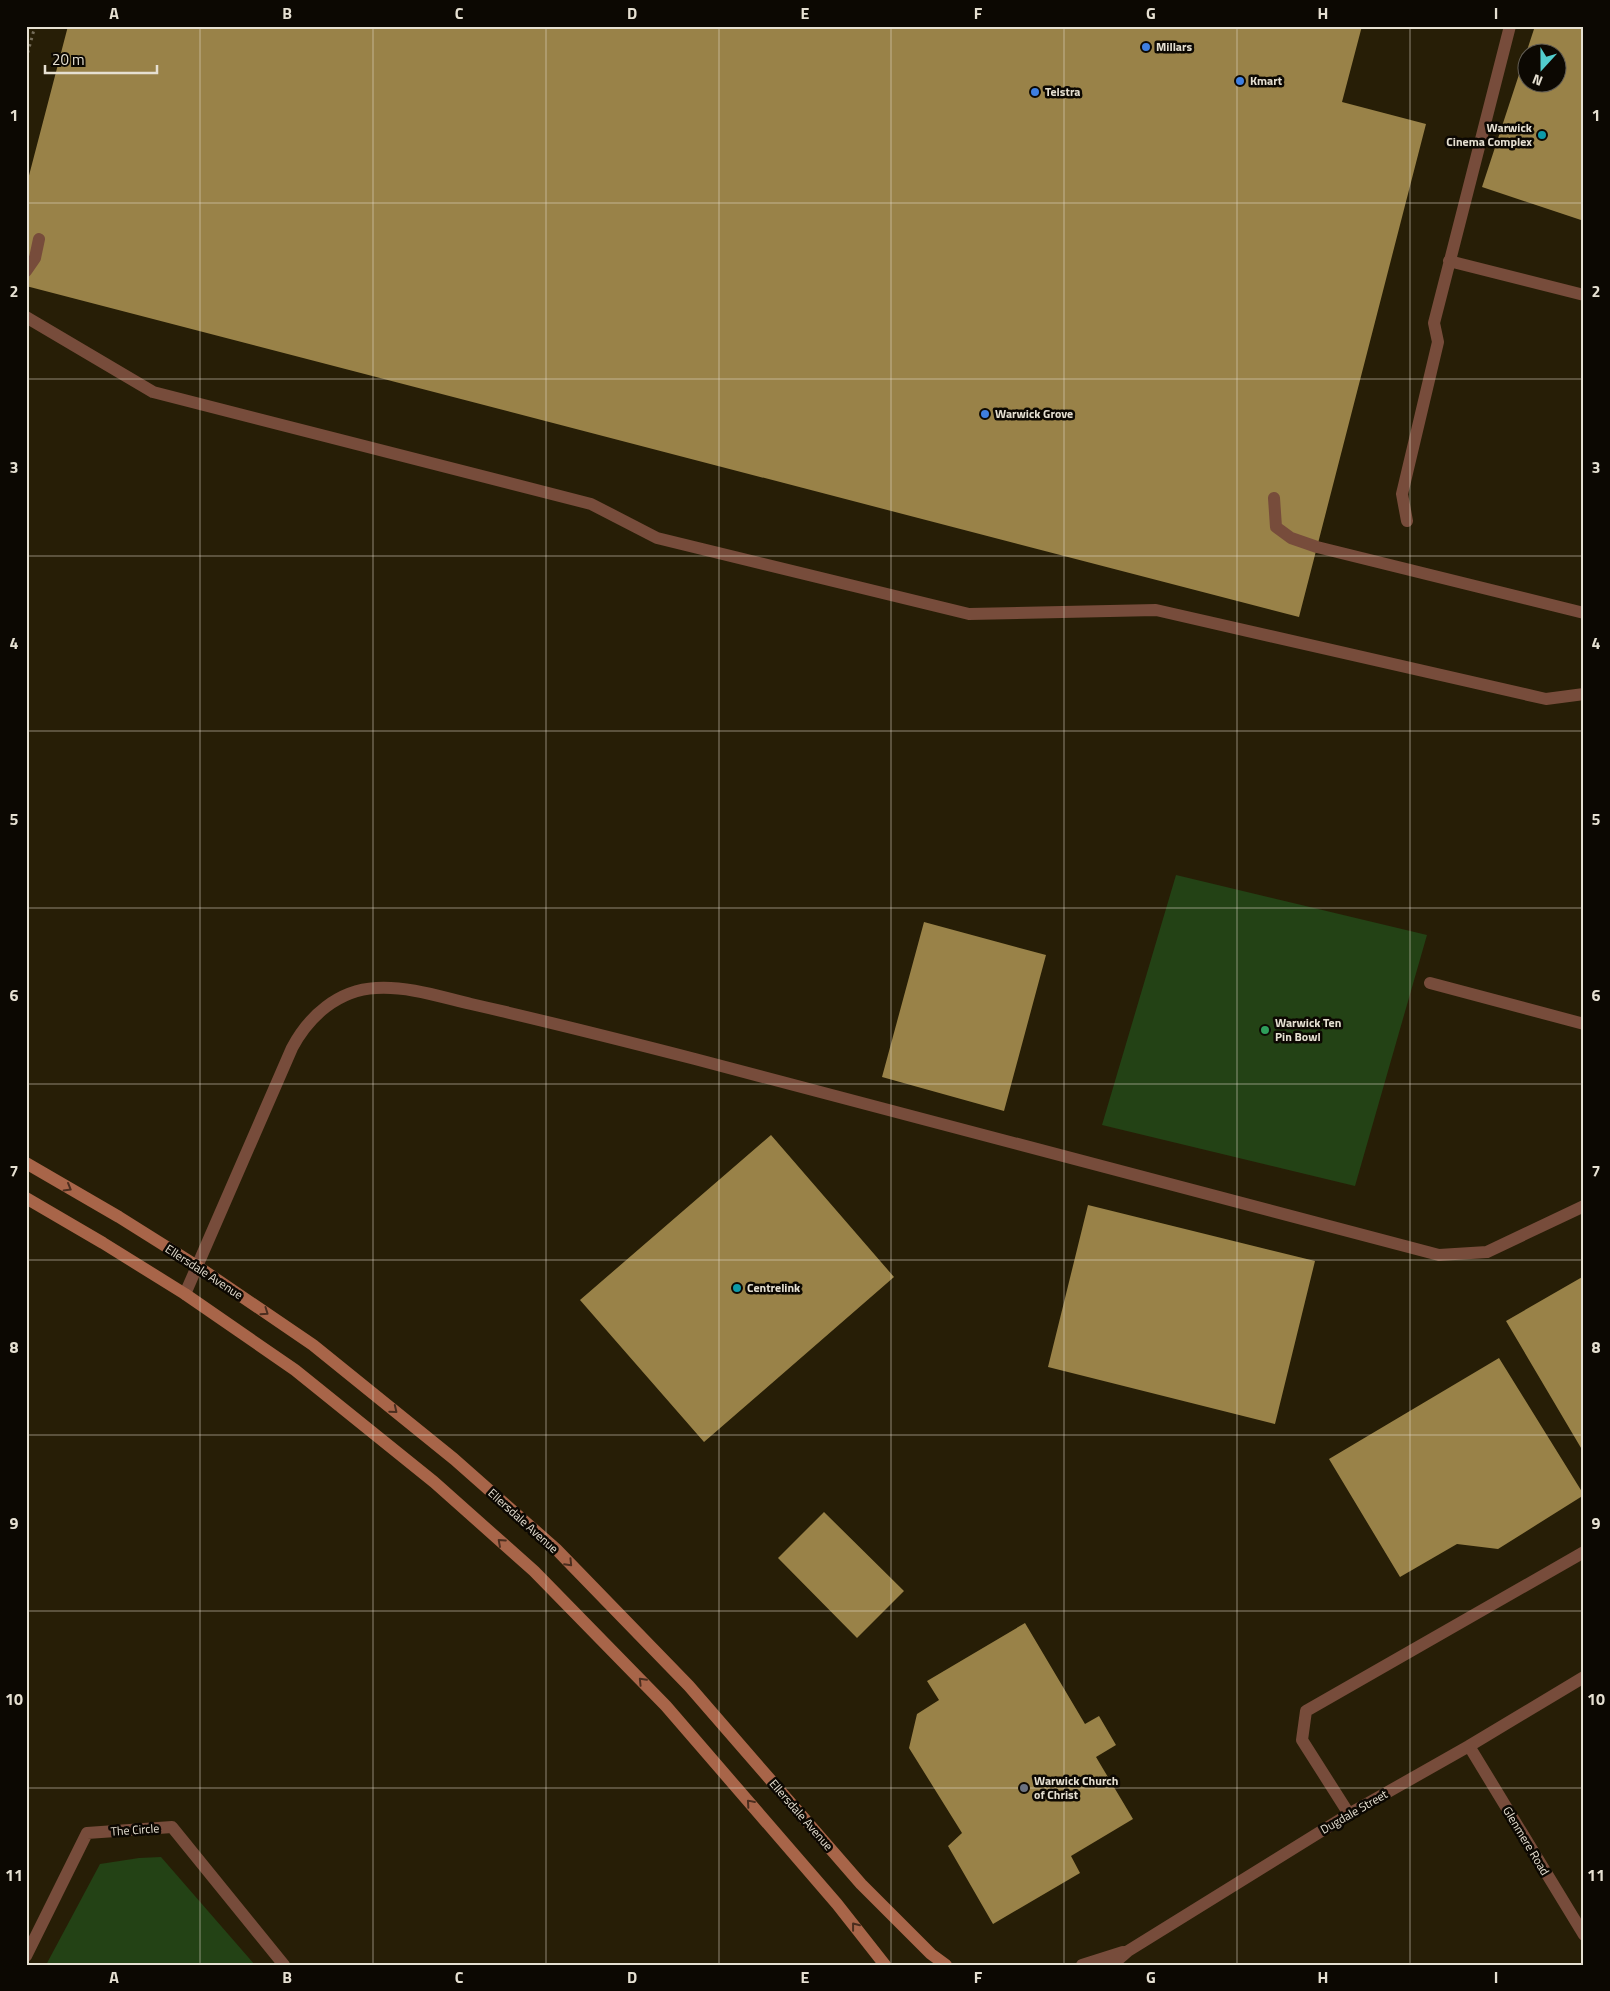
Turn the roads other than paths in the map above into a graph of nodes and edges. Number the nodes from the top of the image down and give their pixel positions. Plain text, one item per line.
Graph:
1 (1510, 26) edge
2 (39, 239) dead end
3 (1449, 262) junction
4 (26, 271) edge
5 (1584, 295) edge
6 (26, 317) edge
7 (1274, 498) dead end
8 (1407, 521) dead end
9 (1584, 614) edge
10 (1584, 694) edge
11 (1430, 983) dead end
12 (1584, 1024) edge
13 (26, 1163) edge
14 (26, 1198) edge
15 (1584, 1206) edge
16 (197, 1266) junction
17 (185, 1294) junction
18 (1584, 1552) edge
19 (1584, 1677) edge
20 (1469, 1746) junction
21 (1349, 1814) junction
22 (1584, 1935) edge
23 (1128, 1951) junction
24 (26, 1956) edge
25 (284, 1965) edge
26 (885, 1965) edge
27 (946, 1965) edge
28 (1082, 1965) edge
29 (1112, 1965) edge

1 - 3 street
2 - 4 street
3 - 5 street
3 - 8 street
6 - 10 street
7 - 9 street
11 - 12 street
13 -> 16 street, Ellersdale Avenue
14 - 17 street
15 - 16 street
16 - 17 street
16 -> 27 street, Ellersdale Avenue
26 -> 17 street
18 - 21 street
19 - 20 street, Dugdale Street
20 - 21 street, Dugdale Street
20 - 22 street, Glenmere Road
21 - 23 street, Dugdale Street
23 - 28 street, Dugdale Street
23 - 29 street, Dugdale Street
24 - 25 street, The Circle

